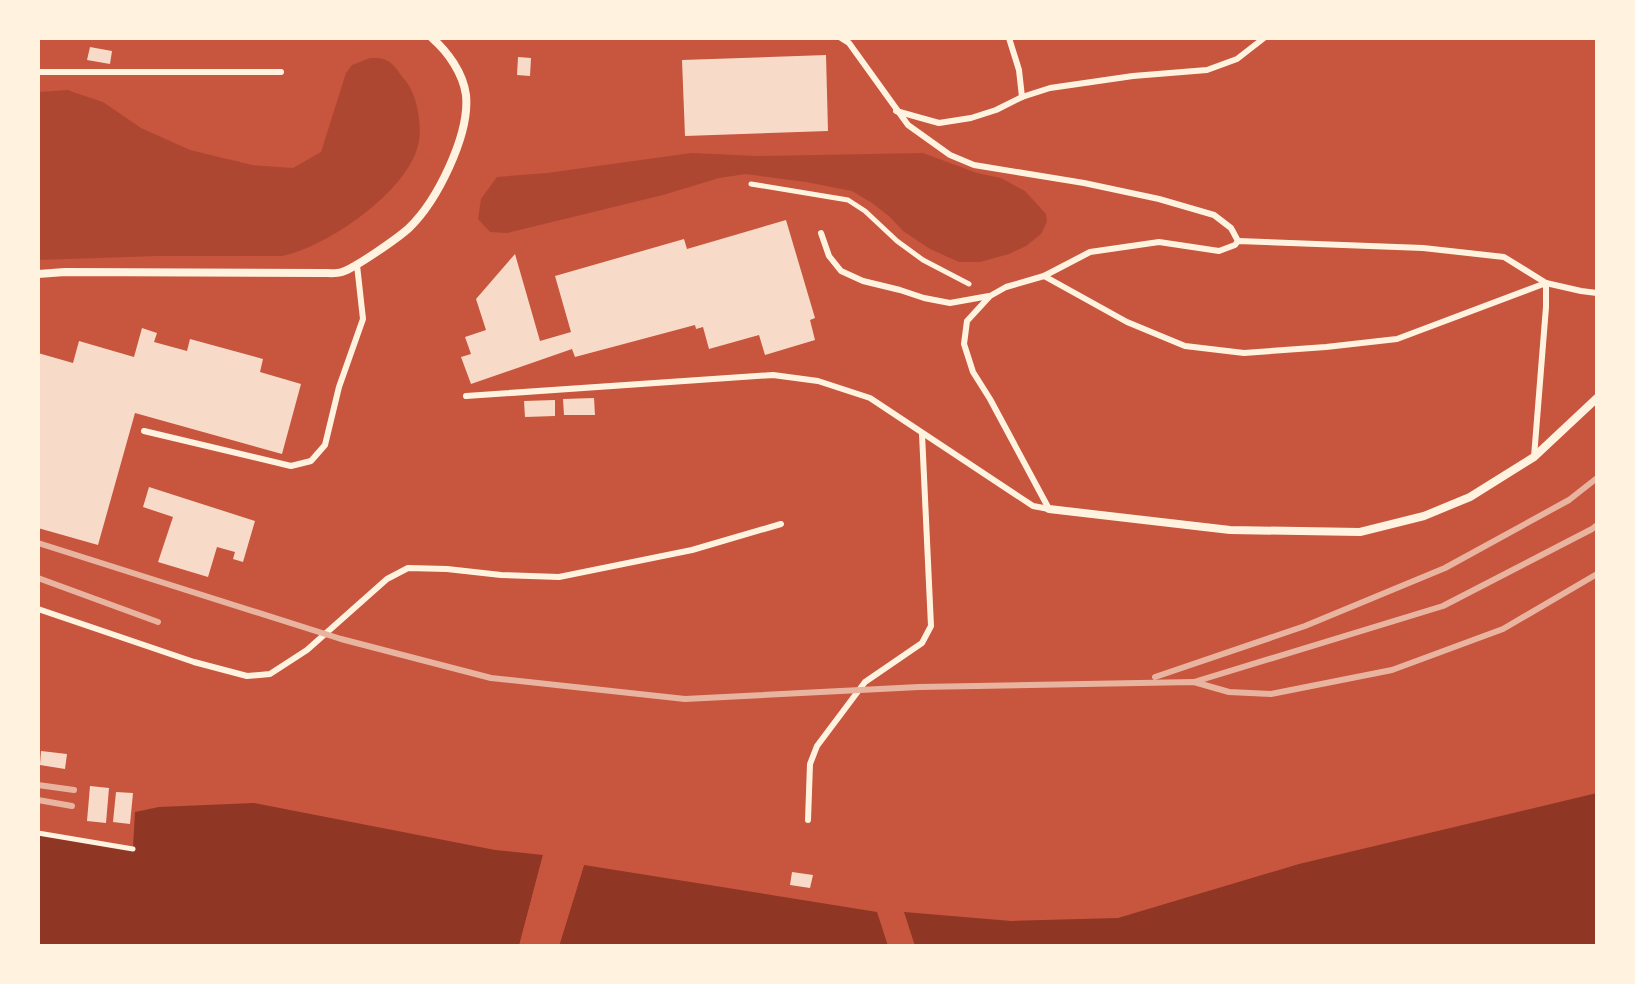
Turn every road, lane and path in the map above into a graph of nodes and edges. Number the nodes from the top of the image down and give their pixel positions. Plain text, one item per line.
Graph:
1 (432, 38) edge
2 (841, 38) edge
3 (1009, 38) edge
4 (1264, 38) edge
5 (38, 72) edge
6 (281, 72) dead end
7 (1022, 97) junction
8 (896, 111) junction
9 (751, 184) dead end
10 (821, 233) dead end
11 (1238, 241) junction
12 (357, 265) junction
13 (38, 274) edge
14 (1044, 276) junction
15 (1546, 283) junction
16 (1597, 293) edge
17 (990, 296) junction
18 (466, 396) dead end
19 (1597, 398) edge
20 (144, 431) dead end
21 (922, 434) junction
22 (1534, 457) junction
23 (1049, 509) junction
24 (781, 524) dead end
25 (38, 609) edge
26 (808, 820) dead end
27 (38, 833) edge
28 (133, 849) dead end

1 - 12 street
2 - 8 lane
3 - 7 lane
4 - 7 lane
5 - 6 lane
7 - 8 lane
8 - 11 lane
9 - 17 path
10 - 17 lane
11 - 14 lane
11 - 15 lane
12 - 13 street
12 - 20 lane
14 - 15 lane
14 - 17 lane
15 - 16 lane
15 - 22 lane
17 - 23 lane
18 - 21 lane
19 - 22 street
21 - 23 lane
21 - 26 lane
22 - 23 street
24 - 25 lane
27 - 28 path

